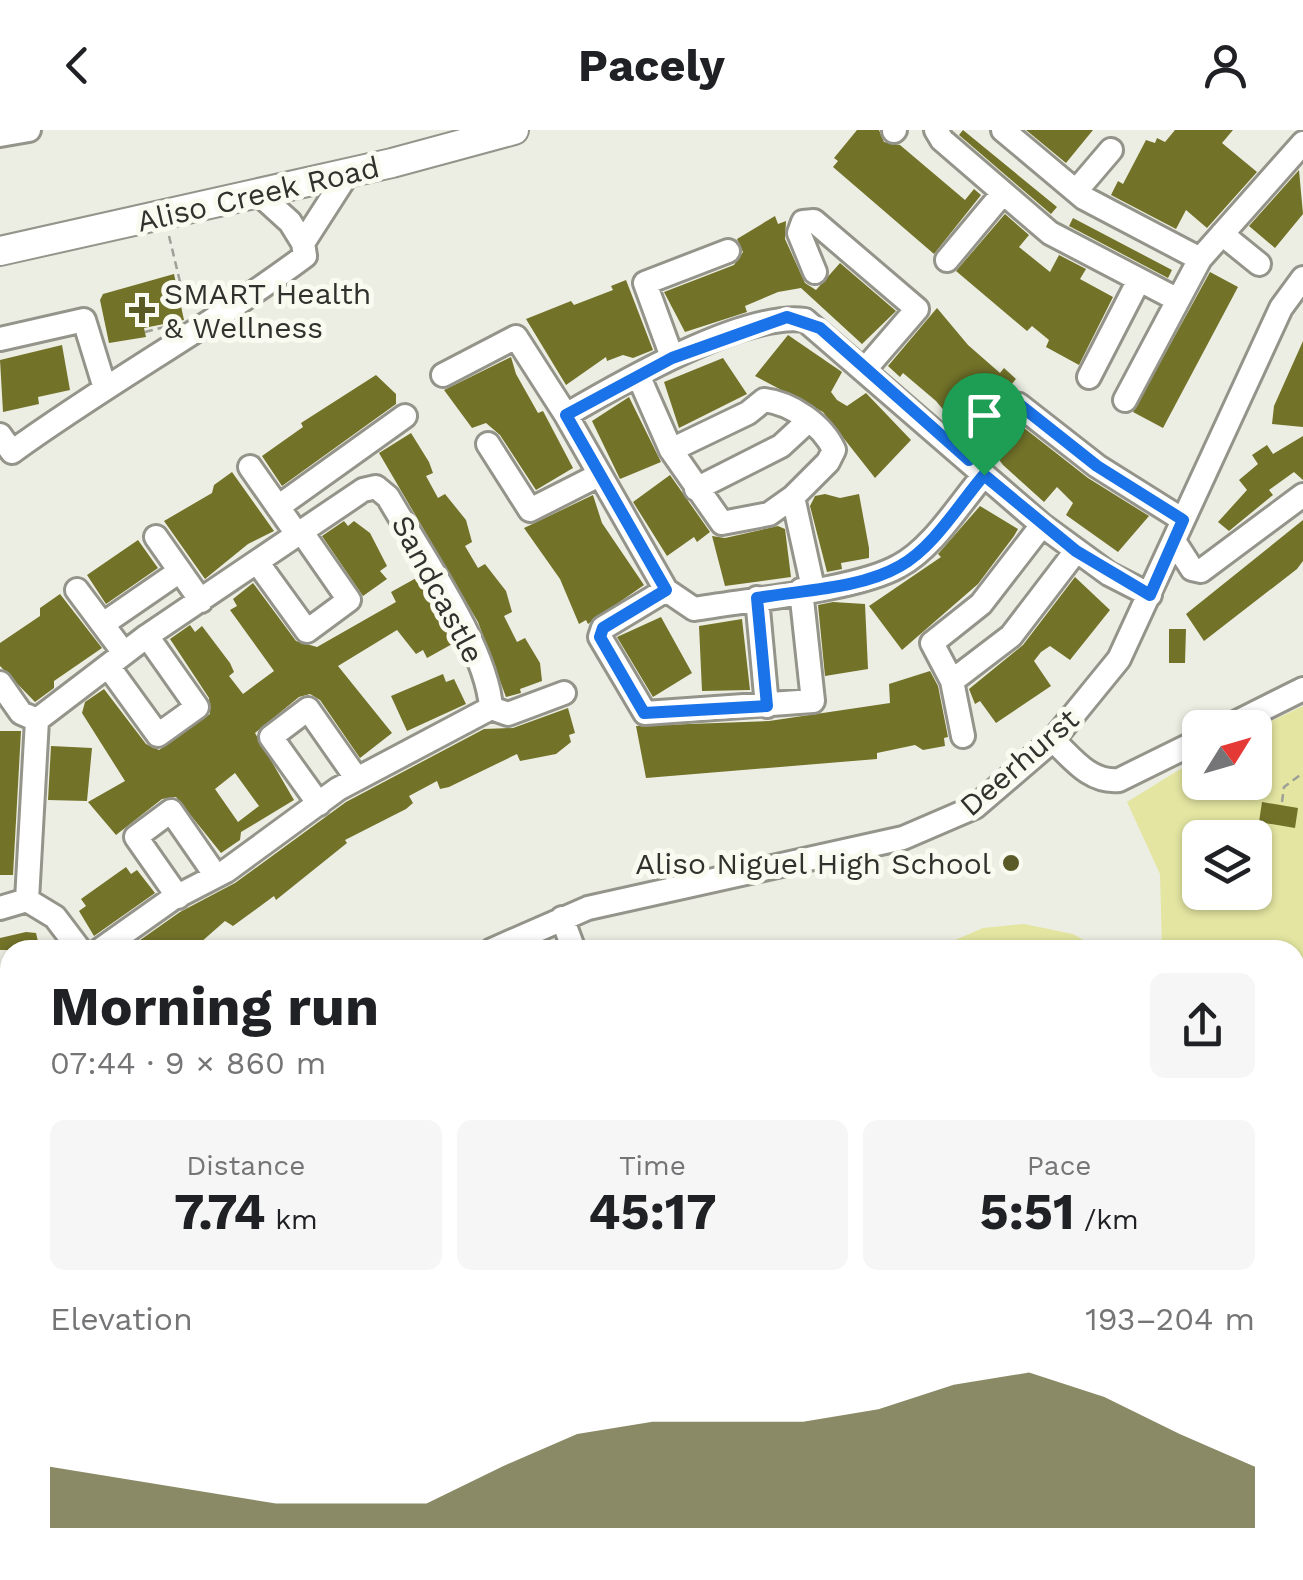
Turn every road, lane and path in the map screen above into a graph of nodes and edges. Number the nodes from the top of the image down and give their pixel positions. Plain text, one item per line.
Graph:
1 (29, 130) edge
2 (514, 130) edge
3 (936, 130) edge
4 (1003, 130) edge
5 (0, 135) edge
6 (1303, 143) edge
7 (1111, 150) dead end
8 (348, 174) junction
9 (1076, 191) junction
10 (1003, 193) junction
11 (259, 194) junction
12 (164, 215) junction
13 (1222, 234) junction
14 (303, 243) junction
15 (0, 250) edge
16 (728, 251) dead end
17 (1200, 259) junction
18 (948, 260) dead end
19 (1259, 264) dead end
20 (815, 272) dead end
21 (1303, 278) edge
22 (1140, 280) junction
23 (1178, 300) junction
24 (190, 321) dead end
25 (145, 332) dead end
26 (173, 332) dead end
27 (0, 339) edge
28 (672, 358) junction
29 (866, 368) junction
30 (443, 374) dead end
31 (638, 374) junction
32 (1090, 377) dead end
33 (104, 386) junction
34 (1124, 400) dead end
35 (566, 415) junction
36 (406, 416) dead end
37 (808, 421) junction
38 (488, 444) dead end
39 (364, 446) junction
40 (4, 449) edge
41 (672, 450) junction
42 (250, 467) dead end
43 (977, 468) junction
44 (599, 475) junction
45 (376, 488) junction
46 (696, 488) junction
47 (1303, 494) edge
48 (793, 497) junction
49 (278, 507) junction
50 (1042, 525) junction
51 (1178, 530) junction
52 (299, 532) junction
53 (156, 537) dead end
54 (1076, 551) junction
55 (257, 562) junction
56 (180, 572) junction
57 (807, 589) junction
58 (77, 590) dead end
59 (666, 590) junction
60 (1150, 595) junction
61 (757, 598) junction
62 (200, 600) junction
63 (103, 624) junction
64 (147, 636) junction
65 (116, 660) junction
66 (952, 681) junction
67 (0, 683) edge
68 (1303, 689) edge
69 (564, 693) dead end
70 (767, 706) junction
71 (492, 708) junction
72 (1261, 710) edge
73 (37, 720) junction
74 (963, 736) dead end
75 (1053, 740) junction
76 (1182, 749) edge
77 (1303, 773) edge
78 (357, 778) junction
79 (1282, 802) dead end
80 (319, 804) junction
81 (216, 876) junction
82 (178, 896) junction
83 (27, 900) junction
84 (0, 908) edge
85 (562, 918) junction
86 (72, 940) edge
87 (114, 940) edge
88 (514, 940) edge
89 (570, 940) edge

1 - 5 street
2 - 8 main road, Aliso Creek Road
3 - 10 street
4 - 9 street
6 - 13 street
7 - 9 street
8 - 11 main road, Aliso Creek Road
8 - 14 street
9 - 17 street
10 - 18 street
10 - 22 street
11 - 12 main road, Aliso Creek Road
11 - 14 street
12 - 15 main road, Aliso Creek Road
12 - 24 path
13 - 17 street
13 - 19 street
14 - 33 street
16 - 28 street
17 - 23 street
20 - 29 street
21 - 51 street, Deerhurst
22 - 23 street
22 - 32 street
23 - 34 street
25 - 26 path
27 - 33 street
28 - 29 street
28 - 31 street
29 - 43 street
30 - 35 street
31 - 35 street
31 - 41 street
33 - 40 street
35 - 44 street
36 - 39 street
37 - 41 street
37 - 46 street
37 - 48 street
38 - 44 street
39 - 45 street
39 - 49 street
41 - 46 street
42 - 49 street
43 - 50 street
43 - 51 street
43 - 57 street
44 - 59 street
45 - 52 street, Sandcastle
45 - 71 street, Sandcastle
46 - 48 street
47 - 51 street
48 - 57 street
49 - 52 street
50 - 54 street
50 - 66 street
51 - 60 street, Deerhurst
52 - 55 street, Sandcastle
52 - 55 street
53 - 56 street
54 - 60 street
54 - 66 street
55 - 62 street, Sandcastle
56 - 62 street
56 - 63 street
57 - 61 street
57 - 70 street
58 - 63 street
59 - 61 street
59 - 70 street
60 - 75 street, Deerhurst
61 - 70 street
62 - 64 street, Sandcastle
63 - 65 street
64 - 65 street, Sandcastle
64 - 65 street
65 - 73 street, Sandcastle
66 - 74 street
67 - 73 street
68 - 72 street
69 - 71 street
71 - 78 street
73 - 83 street
75 - 76 street
75 - 85 street, Deerhurst
77 - 79 path
78 - 80 street
78 - 80 street
80 - 81 street
81 - 82 street
81 - 82 street
82 - 87 street
83 - 84 street
83 - 86 street
85 - 88 street, Deerhurst
85 - 89 street

